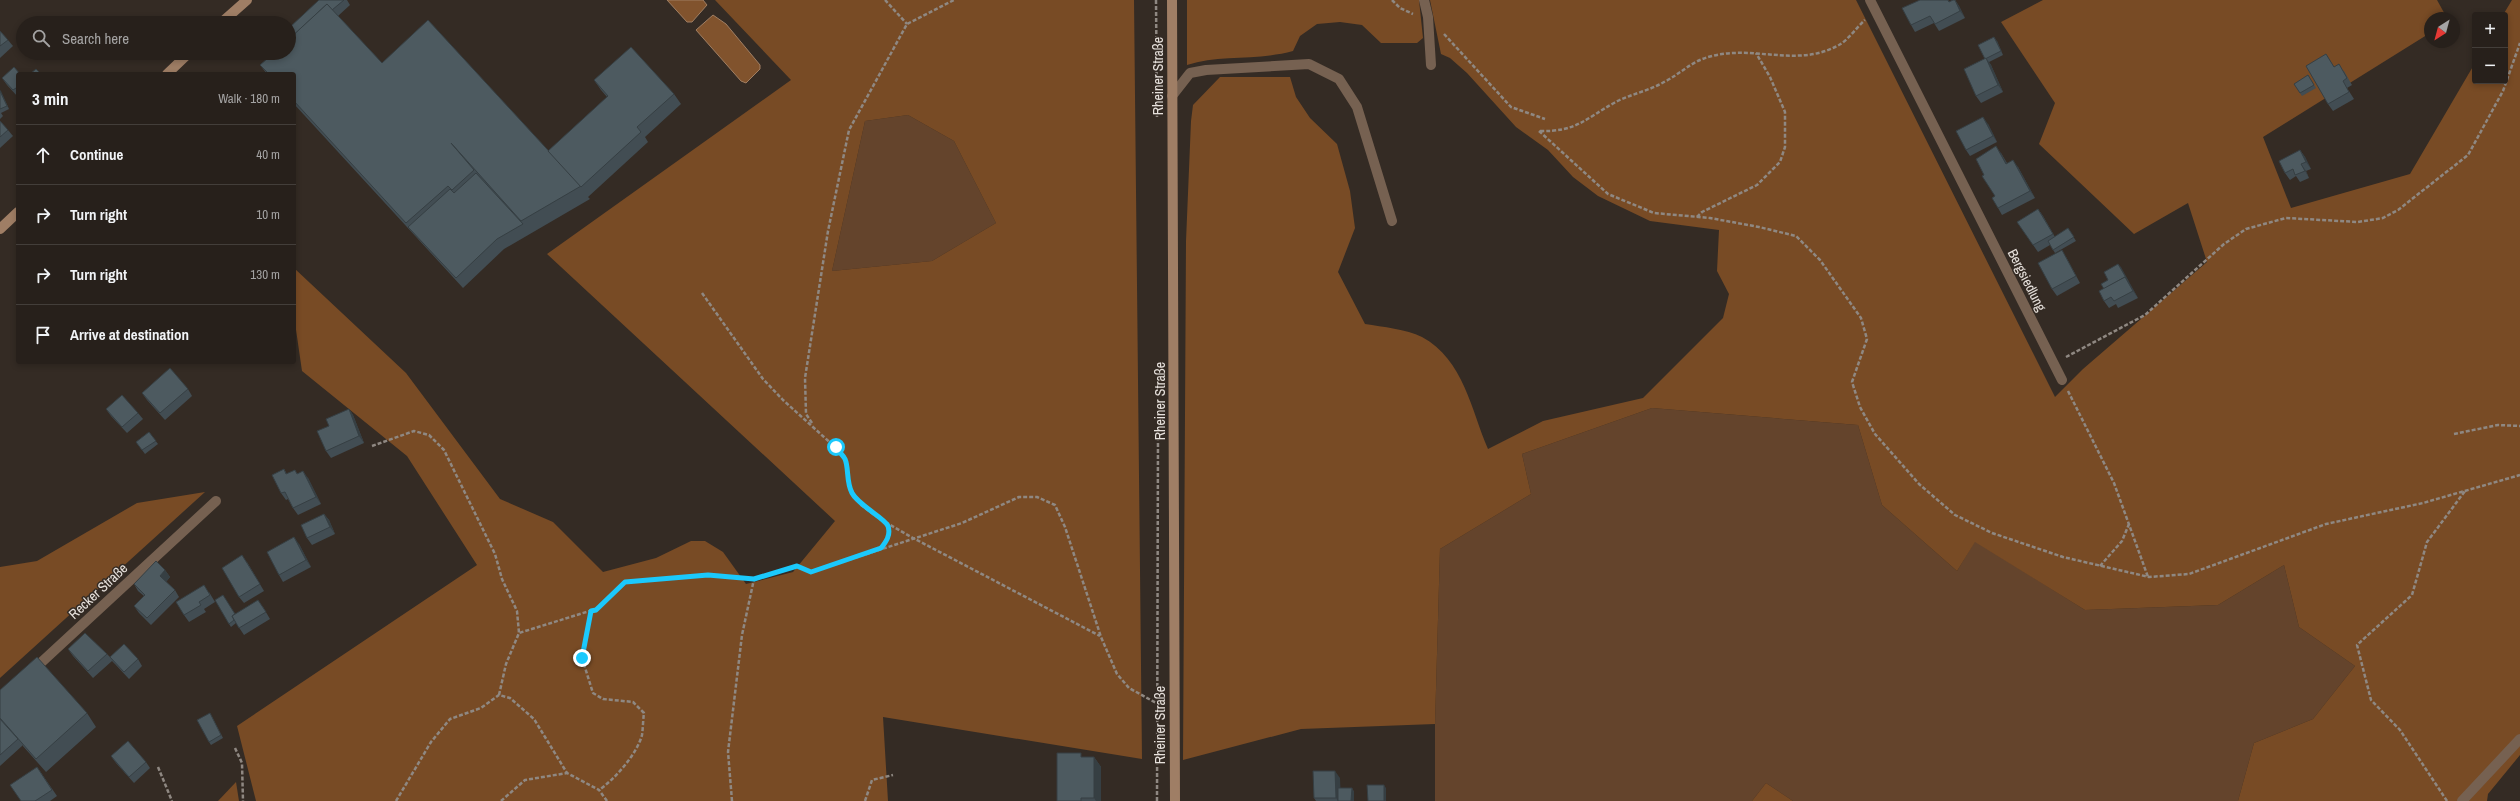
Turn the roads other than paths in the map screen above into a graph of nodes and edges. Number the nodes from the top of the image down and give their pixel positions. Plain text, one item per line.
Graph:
1 (1172, 0) edge
2 (1424, 0) edge
3 (1870, 0) edge
4 (243, 1) edge
5 (228, 16) edge
6 (182, 60) edge
7 (1431, 65) dead end
8 (169, 72) edge
9 (1172, 96) junction
10 (16, 214) edge
11 (1392, 221) dead end
12 (0, 229) edge
13 (2062, 380) road end
14 (216, 501) dead end
15 (23, 680) edge
16 (2520, 739) edge
17 (1175, 801) edge
18 (2462, 801) edge

1 - 9 main road, Rheiner Straße
2 - 7 street
3 - 13 street, Bergsiedlung
4 - 5 main road
6 - 8 main road
9 - 11 street
9 - 17 main road, Rheiner Straße
10 - 12 main road
14 - 15 street, Recker Straße
16 - 18 street

